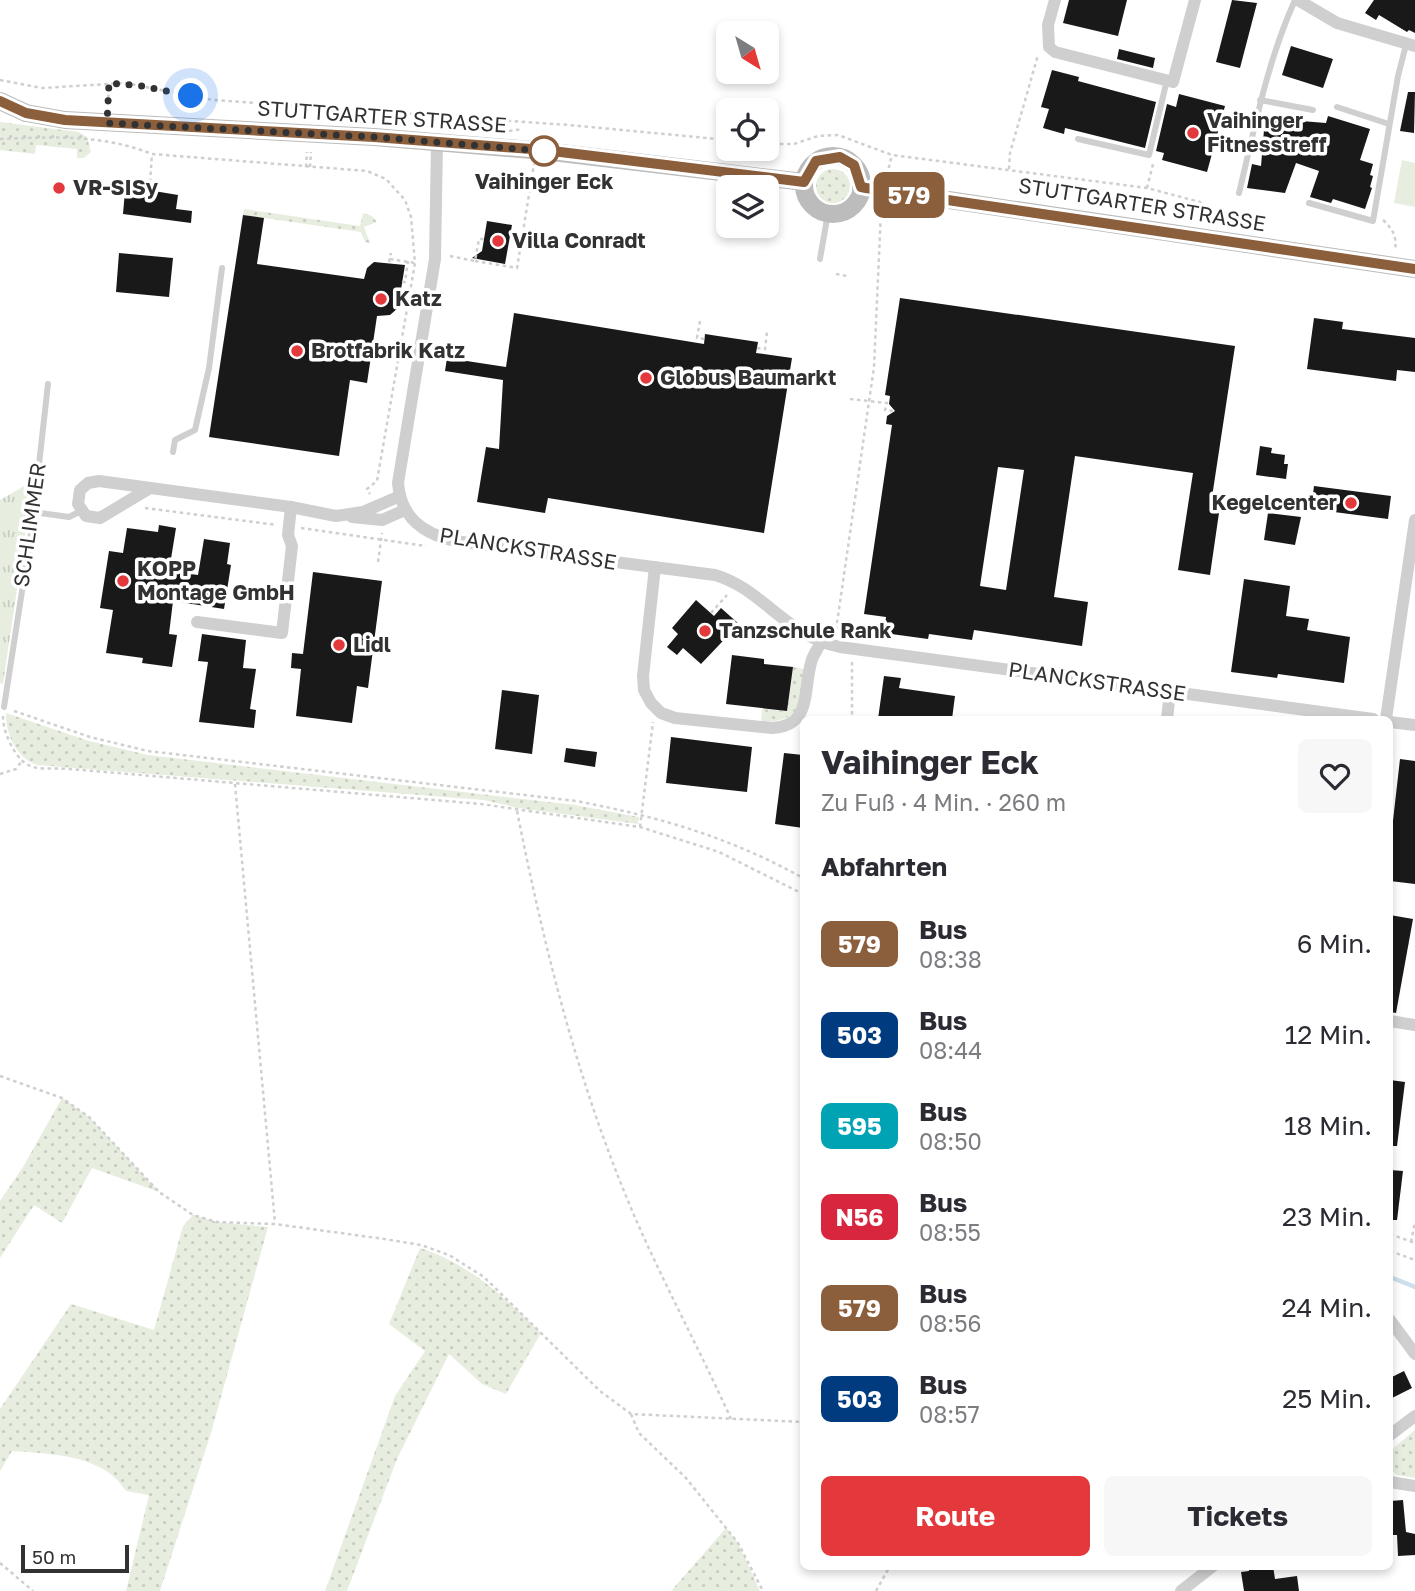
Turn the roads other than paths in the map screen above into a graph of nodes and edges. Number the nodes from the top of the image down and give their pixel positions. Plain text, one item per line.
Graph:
1 (1055, 0) edge
2 (1195, 0) edge
3 (1297, 0) edge
4 (1411, 45) edge
5 (1167, 80) junction
6 (1261, 100) junction
7 (0, 101) edge
8 (1336, 107) dead end
9 (1313, 110) dead end
10 (26, 113) junction
11 (0, 116) edge
12 (1390, 124) junction
13 (1078, 139) dead end
14 (437, 142) junction
15 (804, 182) junction
16 (861, 187) junction
17 (1239, 192) dead end
18 (1309, 203) dead end
19 (828, 213) junction
20 (820, 259) dead end
21 (222, 268) dead end
22 (1415, 269) edge
23 (48, 384) dead end
24 (173, 452) dead end
25 (149, 488) junction
26 (400, 496) junction
27 (291, 507) junction
28 (405, 510) junction
29 (81, 511) junction
30 (33, 512) junction
31 (348, 516) junction
32 (1415, 520) edge
33 (655, 567) junction
34 (197, 622) dead end
35 (821, 642) junction
36 (1170, 692) junction
37 (4, 707) road end
38 (1167, 716) edge
39 (1350, 716) edge
40 (1389, 716) edge
41 (1393, 721) edge
42 (1415, 725) edge
43 (1393, 1021) edge
44 (1415, 1025) edge
45 (1393, 1324) edge
46 (1415, 1354) edge
47 (1415, 1416) edge
48 (1393, 1433) edge
49 (1393, 1482) edge
50 (1415, 1486) edge
51 (1208, 1570) edge
52 (1181, 1591) edge

1 - 5 street
2 - 5 street
3 - 4 street
3 - 6 lane
4 - 12 lane
5 - 13 lane
6 - 9 lane
6 - 17 lane
7 - 10 street, STUTTGARTER STRASSE
8 - 12 lane
10 - 11 street
10 - 14 street, STUTTGARTER STRASSE
12 - 18 lane
14 - 15 street, STUTTGARTER STRASSE
14 - 26 street, PLANCKSTRASSE
15 - 16 street
15 - 19 street
16 - 19 street
16 - 22 street, STUTTGARTER STRASSE
19 - 20 lane
21 - 24 lane
23 - 30 lane, SCHLIMMER
25 - 27 street
25 - 29 street
25 - 29 street
26 - 28 street, PLANCKSTRASSE
26 - 31 street
27 - 31 street
27 - 34 street
28 - 31 street
28 - 33 street, PLANCKSTRASSE
29 - 30 lane
30 - 37 lane, SCHLIMMER
32 - 40 street
33 - 35 street, PLANCKSTRASSE
33 - 35 street
35 - 36 street, PLANCKSTRASSE
36 - 38 street
36 - 39 street, PLANCKSTRASSE
41 - 42 street
43 - 44 street
45 - 46 street
47 - 48 street
49 - 50 street
51 - 52 street

